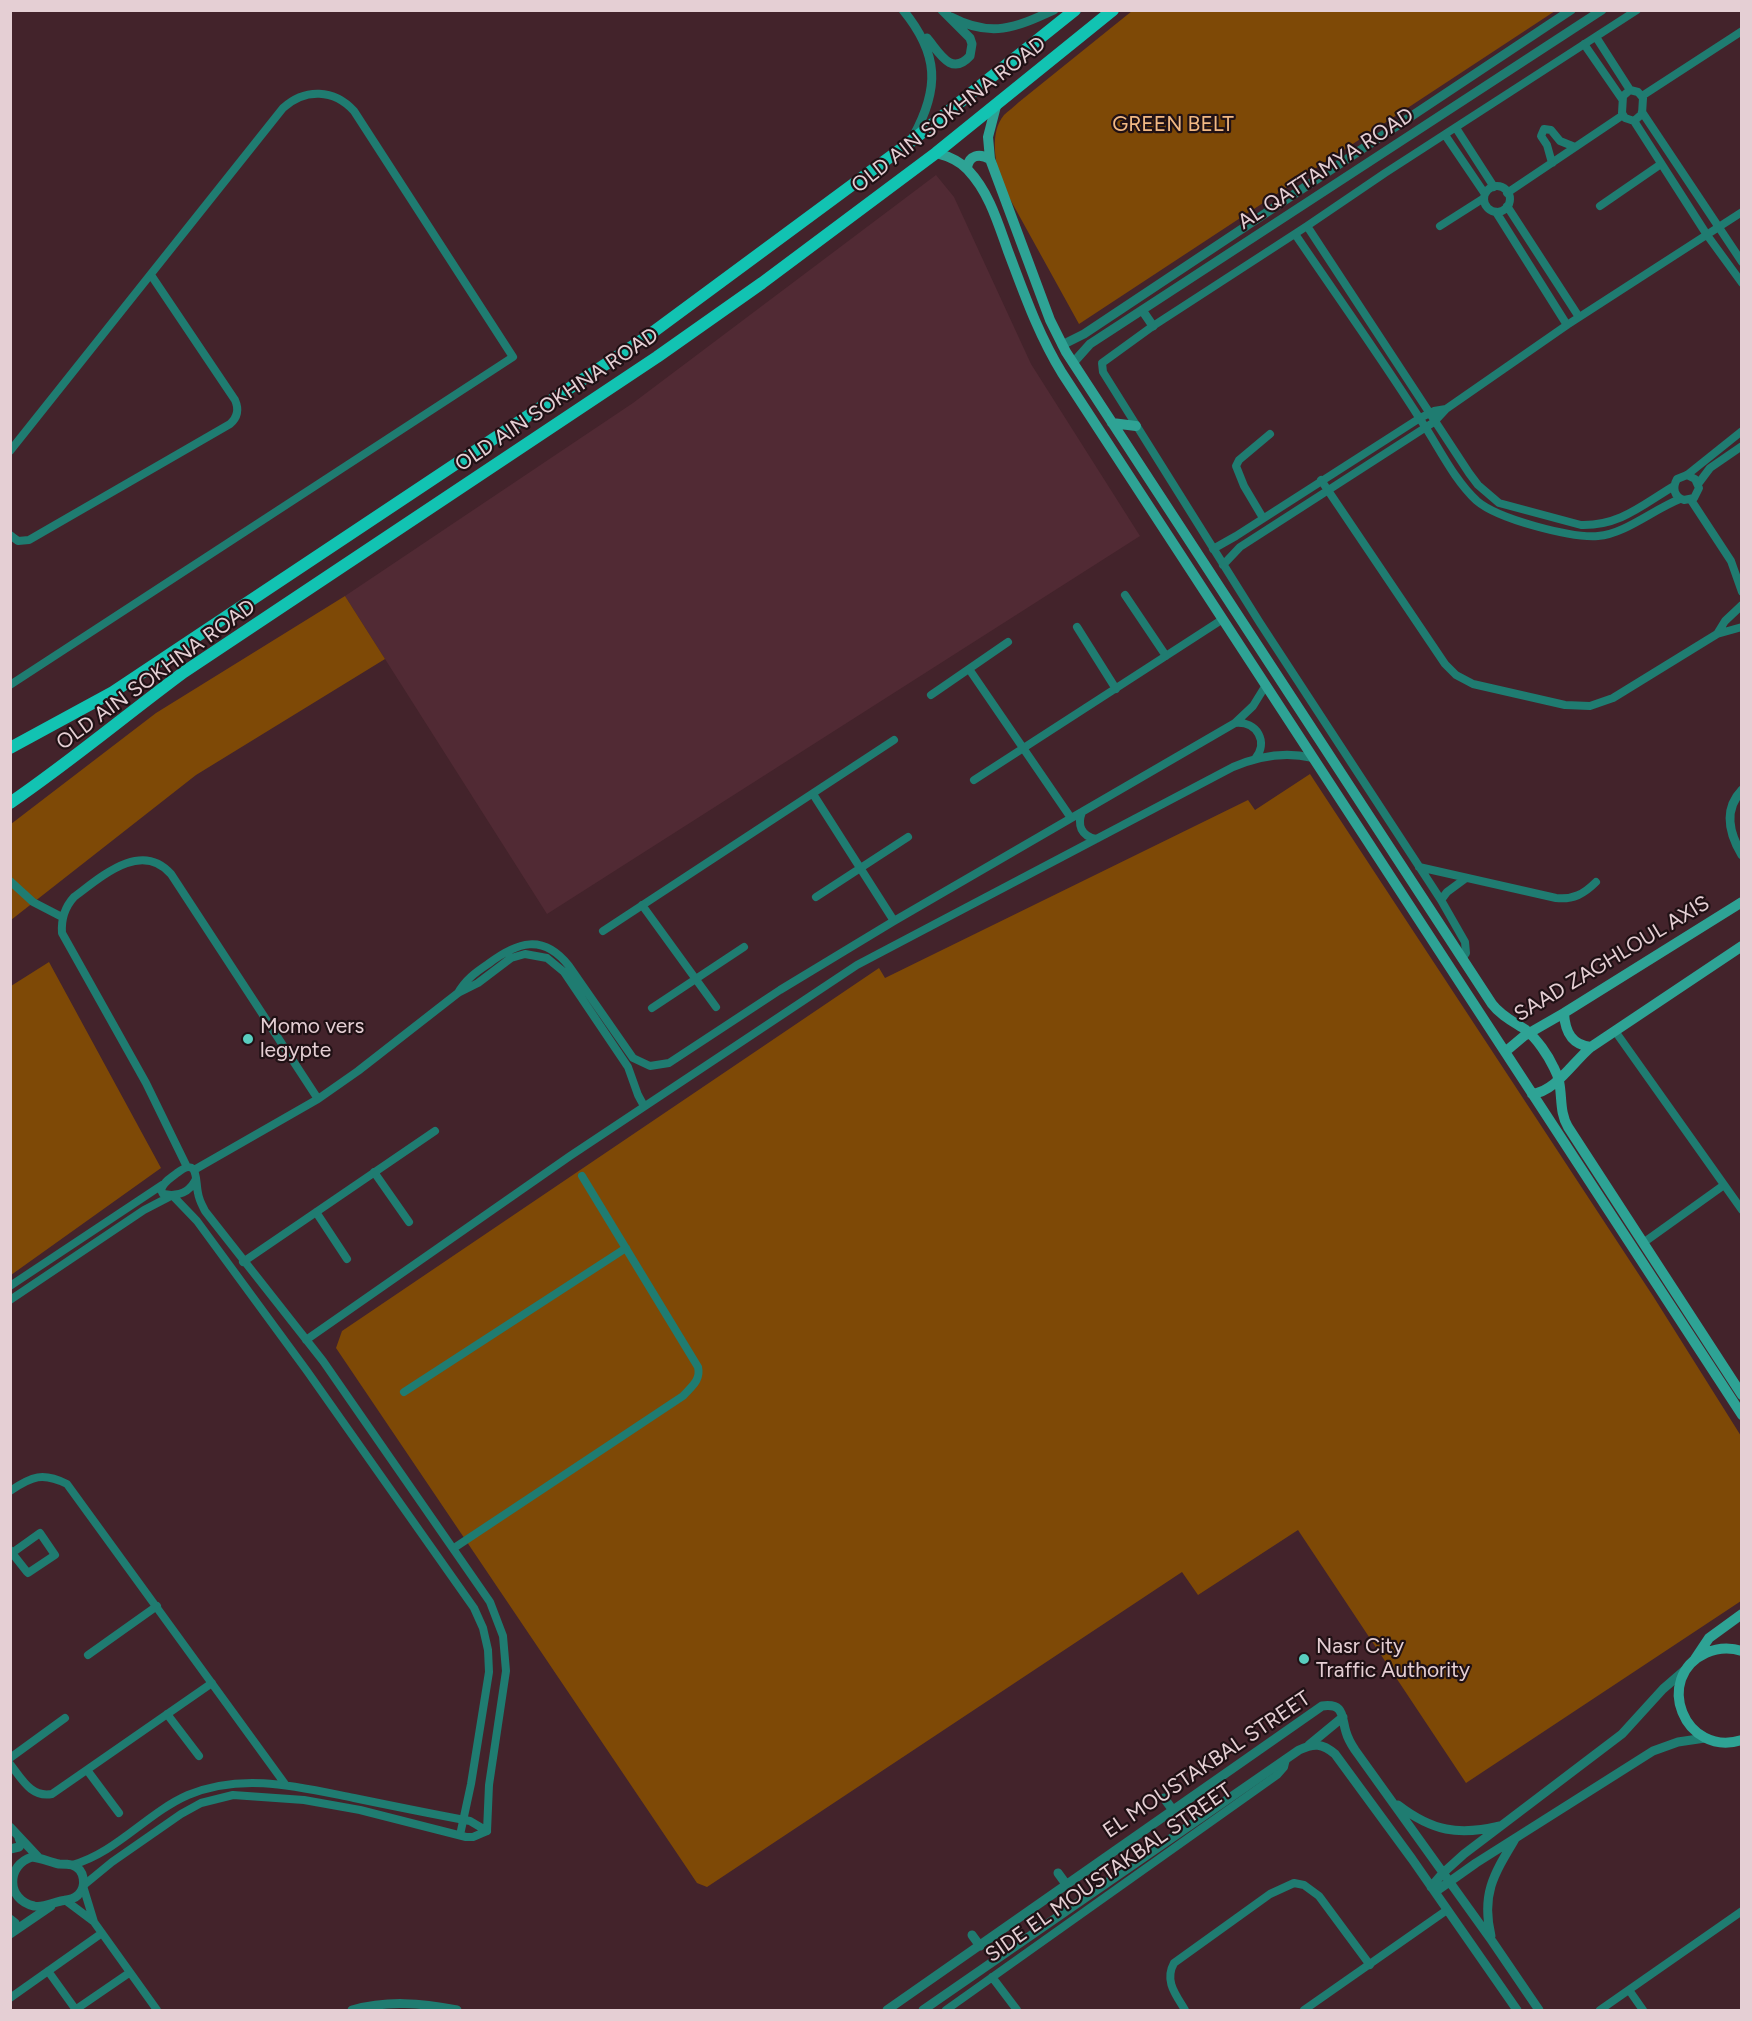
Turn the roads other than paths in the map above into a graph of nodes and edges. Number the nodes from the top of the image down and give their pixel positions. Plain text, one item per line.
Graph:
1 (903, 10) edge
2 (942, 10) edge
3 (1054, 10) edge
4 (1075, 10) edge
5 (1113, 10) edge
6 (1602, 10) edge
7 (1637, 10) edge
8 (1570, 11) edge
9 (916, 26) junction
10 (1742, 31) edge
11 (1596, 37) junction
12 (1584, 44) junction
13 (1630, 90) junction
14 (1642, 96) junction
15 (1622, 99) junction
16 (1427, 105) junction
17 (996, 106) junction
18 (1642, 112) junction
19 (1623, 115) junction
20 (1436, 119) junction
21 (1634, 121) junction
22 (1456, 128) junction
23 (1445, 135) junction
24 (909, 143) junction
25 (1575, 147) junction
26 (936, 153) junction
27 (990, 159) junction
28 (1552, 163) junction
29 (1661, 164) junction
30 (967, 168) junction
31 (1494, 187) junction
32 (1507, 193) junction
33 (1485, 196) junction
34 (1507, 206) junction
35 (1600, 206) dead end
36 (1496, 212) junction
37 (1742, 212) edge
38 (1307, 226) junction
39 (1440, 226) dead end
40 (1718, 227) junction
41 (1295, 234) junction
42 (1707, 235) junction
43 (1742, 262) edge
44 (151, 275) junction
45 (1742, 283) edge
46 (1142, 310) junction
47 (1579, 317) junction
48 (1568, 325) junction
49 (1153, 326) junction
50 (1062, 345) junction
51 (1073, 363) junction
52 (1446, 409) junction
53 (1429, 414) junction
54 (1420, 418) junction
55 (1434, 422) junction
56 (1112, 423) junction
57 (1136, 426) junction
58 (1426, 427) junction
59 (1742, 430) edge
60 (1270, 434) dead end
61 (1742, 446) edge
62 (10, 452) edge
63 (1687, 476) junction
64 (1321, 480) junction
65 (1698, 484) junction
66 (1674, 486) junction
67 (1328, 490) junction
68 (1680, 499) junction
69 (1691, 500) junction
70 (1541, 514) junction
71 (1263, 518) junction
72 (1538, 526) junction
73 (10, 535) edge
74 (1213, 549) junction
75 (1731, 561) junction
76 (1223, 565) junction
77 (1742, 569) edge
78 (1742, 592) edge
79 (1125, 596) dead end
80 (1742, 605) edge
81 (1223, 619) junction
82 (1077, 627) dead end
83 (1742, 627) edge
84 (1717, 634) junction
85 (1008, 642) dead end
86 (1166, 656) junction
87 (969, 669) junction
88 (10, 685) edge
89 (1266, 685) junction
90 (1116, 689) junction
91 (932, 695) dead end
92 (1235, 723) junction
93 (894, 740) dead end
94 (10, 748) edge
95 (1023, 749) junction
96 (1312, 758) junction
97 (1255, 759) junction
98 (974, 780) dead end
99 (1742, 790) edge
100 (813, 794) junction
101 (10, 804) edge
102 (1082, 812) junction
103 (1071, 818) junction
104 (908, 837) dead end
105 (1096, 839) junction
106 (1742, 855) edge
107 (1419, 867) junction
108 (861, 868) junction
109 (1466, 878) junction
110 (10, 881) edge
111 (1596, 882) dead end
112 (816, 897) dead end
113 (1441, 900) junction
114 (1740, 901) edge
115 (642, 905) junction
116 (62, 917) junction
117 (894, 921) junction
118 (603, 931) dead end
119 (1742, 946) edge
120 (744, 948) dead end
121 (1462, 959) junction
122 (696, 979) junction
123 (458, 993) junction
124 (716, 1007) dead end
125 (652, 1008) dead end
126 (1564, 1013) junction
127 (1615, 1031) junction
128 (1529, 1033) junction
129 (1591, 1047) junction
130 (1505, 1052) junction
131 (644, 1064) junction
132 (631, 1074) junction
133 (1559, 1079) junction
134 (1532, 1094) junction
135 (318, 1099) junction
136 (644, 1106) junction
137 (435, 1131) dead end
138 (192, 1172) junction
139 (374, 1172) junction
140 (582, 1176) dead end
141 (162, 1185) junction
142 (1724, 1185) junction
143 (172, 1196) junction
144 (1742, 1210) edge
145 (316, 1212) junction
146 (409, 1222) dead end
147 (1643, 1243) junction
148 (626, 1248) junction
149 (347, 1259) dead end
150 (243, 1262) junction
151 (10, 1286) edge
152 (10, 1300) edge
153 (297, 1330) junction
154 (306, 1340) junction
155 (285, 1342) junction
156 (316, 1367) junction
157 (404, 1392) dead end
158 (1741, 1392) edge
159 (1742, 1415) edge
160 (10, 1491) edge
161 (454, 1548) junction
162 (11, 1551) edge
163 (156, 1606) junction
164 (1742, 1614) edge
165 (1742, 1651) edge
166 (88, 1655) dead end
167 (1690, 1664) junction
168 (212, 1683) junction
169 (167, 1714) junction
170 (1343, 1717) junction
171 (66, 1718) dead end
172 (1705, 1738) junction
173 (1741, 1740) edge
174 (1309, 1745) junction
175 (198, 1756) dead end
176 (10, 1758) edge
177 (1286, 1759) junction
178 (10, 1764) edge
179 (87, 1770) junction
180 (285, 1784) junction
181 (1164, 1798) dead end
182 (1389, 1799) junction
183 (1172, 1809) junction
184 (119, 1813) dead end
185 (464, 1820) junction
186 (1505, 1825) junction
187 (10, 1827) edge
188 (487, 1831) junction
189 (460, 1835) junction
190 (1516, 1837) junction
191 (19, 1838) junction
192 (10, 1851) edge
193 (93, 1857) junction
194 (39, 1858) junction
195 (72, 1864) junction
196 (102, 1869) junction
197 (14, 1870) junction
198 (1058, 1873) dead end
199 (1443, 1873) junction
200 (1449, 1882) junction
201 (1066, 1884) junction
202 (83, 1886) junction
203 (13, 1887) junction
204 (1433, 1890) junction
205 (63, 1901) junction
206 (10, 1902) edge
207 (1447, 1910) junction
208 (1030, 1911) junction
209 (1742, 1911) edge
210 (10, 1919) edge
211 (94, 1922) junction
212 (1042, 1927) junction
213 (11, 1933) edge
214 (102, 1933) junction
215 (972, 1935) dead end
216 (1492, 1941) junction
217 (980, 1946) junction
218 (1370, 1965) junction
219 (48, 1971) junction
220 (129, 1972) junction
221 (992, 1977) junction
222 (1629, 1990) junction
223 (10, 1998) edge
224 (76, 2010) edge
225 (157, 2010) edge
226 (352, 2010) edge
227 (457, 2010) edge
228 (887, 2010) edge
229 (923, 2010) edge
230 (946, 2010) edge
231 (1017, 2010) edge
232 (1185, 2010) edge
233 (1304, 2010) edge
234 (1517, 2010) edge
235 (1539, 2010) edge
236 (1600, 2010) edge
237 (1643, 2010) edge

1 - 9 street
2 - 3 street
2 - 9 street
4 - 24 main road, OLD AIN SOKHNA ROAD
5 - 17 main road, OLD AIN SOKHNA ROAD
6 - 20 street, AL QATTAMYA ROAD
7 - 11 street
8 - 16 street, AL QATTAMYA ROAD
9 - 24 street
10 - 14 street
11 - 12 street
11 - 13 street
12 - 15 street
12 - 22 street
13 - 14 street
13 - 15 street
14 - 18 street
15 - 19 street
16 - 20 street
16 - 50 street, AL QATTAMYA ROAD
17 - 26 main road, OLD AIN SOKHNA ROAD
17 - 27 main road
18 - 21 street
18 - 40 street
19 - 21 street
19 - 25 street
20 - 46 street, AL QATTAMYA ROAD
21 - 29 street
22 - 23 street
22 - 31 street
23 - 33 street
23 - 38 street
24 - 94 main road, OLD AIN SOKHNA ROAD
25 - 28 street
25 - 28 street
26 - 30 main road
26 - 101 main road, OLD AIN SOKHNA ROAD
27 - 30 main road
27 - 50 main road
28 - 32 street
29 - 35 street
29 - 42 street
30 - 81 main road
31 - 32 street
31 - 33 street
32 - 34 street
33 - 36 street
33 - 39 street
34 - 36 street
34 - 47 street
36 - 48 street
37 - 40 street
38 - 41 street
38 - 53 street
40 - 42 street
40 - 43 street
41 - 49 street
41 - 54 street
42 - 45 street
42 - 47 street
44 - 62 street
44 - 73 street
44 - 88 street
46 - 49 street
46 - 51 street, AL QATTAMYA ROAD
47 - 48 street
48 - 52 street
49 - 57 street
50 - 51 main road
51 - 56 main road
52 - 53 street
52 - 55 street
53 - 54 street
53 - 55 street
54 - 58 street
54 - 64 street
55 - 58 street
55 - 70 street
56 - 57 main road
56 - 121 main road
57 - 74 street
58 - 67 street
58 - 72 street
59 - 63 street
60 - 71 street
61 - 65 street
63 - 65 street
63 - 66 street
64 - 67 street
64 - 71 street
65 - 69 street
66 - 68 street
66 - 70 street
67 - 76 street
67 - 84 street
68 - 69 street
68 - 72 street
69 - 75 street
70 - 72 street
71 - 74 street
74 - 76 street
75 - 77 street
75 - 78 street
76 - 107 street
79 - 86 street
80 - 84 street
81 - 86 street
81 - 89 main road
82 - 90 street
83 - 84 street
85 - 87 street
86 - 90 street
87 - 91 street
87 - 95 street
89 - 92 street
89 - 96 main road
90 - 95 street
92 - 97 street
92 - 102 street
93 - 100 street
95 - 98 street
95 - 103 street
96 - 97 street
96 - 130 main road
97 - 105 street
99 - 106 street
100 - 108 street
100 - 115 street
102 - 103 street
102 - 105 street
103 - 117 street
104 - 108 street
105 - 136 street
107 - 109 street
107 - 113 street
108 - 112 street
108 - 117 street
109 - 111 street
109 - 113 street
110 - 116 street
113 - 121 street
114 - 126 main road, SAAD ZAGHLOUL AXIS
115 - 118 street
115 - 122 street
116 - 135 street
116 - 138 street
117 - 131 street
119 - 127 main road
120 - 122 street
121 - 128 main road
122 - 124 street
122 - 125 street
123 - 131 street
123 - 132 street
123 - 135 street
126 - 128 main road, SAAD ZAGHLOUL AXIS
126 - 129 main road
127 - 129 main road
127 - 142 street
128 - 130 main road, SAAD ZAGHLOUL AXIS
128 - 133 main road
129 - 133 main road
130 - 134 main road
131 - 132 street
132 - 136 street
133 - 134 main road
133 - 147 main road
134 - 159 main road
135 - 138 street
136 - 154 street
137 - 139 street
138 - 141 street
138 - 143 street
138 - 150 street
139 - 145 street
139 - 146 street
140 - 148 street
141 - 143 street
141 - 151 street
142 - 144 street
142 - 147 street
143 - 152 street
143 - 155 street
145 - 149 street
145 - 150 street
147 - 158 main road
148 - 157 street
148 - 161 street
150 - 153 street
153 - 154 street
153 - 155 street
154 - 156 street
155 - 156 street
156 - 161 street
156 - 185 street
160 - 163 street
161 - 188 street
162 - 162 street
163 - 166 street
163 - 168 street
164 - 167 main road
165 - 167 main road
167 - 172 main road
167 - 186 street
168 - 169 street
168 - 180 street
169 - 175 street
169 - 179 street
170 - 174 street
170 - 182 street, EL MOUSTAKBAL STREET
170 - 183 street, EL MOUSTAKBAL STREET
171 - 176 street
172 - 173 main road
172 - 190 street
174 - 177 street, EL MOUSTAKBAL STREET
174 - 204 street, EL MOUSTAKBAL STREET
177 - 212 street, EL MOUSTAKBAL STREET
177 - 221 street, SIDE EL MOUSTAKBAL STREET
178 - 179 street
179 - 184 street
180 - 185 street
180 - 193 street
181 - 183 street
182 - 186 street
182 - 199 street, EL MOUSTAKBAL STREET
183 - 201 street, EL MOUSTAKBAL STREET
185 - 188 street
185 - 189 street
186 - 199 street
187 - 191 street
188 - 189 street
189 - 196 street
190 - 200 street
190 - 216 street
191 - 192 street
191 - 194 street
192 - 197 street
193 - 195 street
193 - 196 street
194 - 195 street
194 - 197 street
195 - 202 street
196 - 202 street
197 - 203 street
198 - 201 street
199 - 200 street, EL MOUSTAKBAL STREET
199 - 204 street
200 - 204 street
200 - 216 street, EL MOUSTAKBAL STREET
201 - 208 street, EL MOUSTAKBAL STREET
202 - 205 street
202 - 211 street
203 - 205 street
203 - 206 street
204 - 207 street, EL MOUSTAKBAL STREET
205 - 211 street
205 - 213 street
207 - 218 street
207 - 234 street, EL MOUSTAKBAL STREET
208 - 212 street
208 - 217 street, EL MOUSTAKBAL STREET
209 - 222 street
210 - 213 street
211 - 214 street
212 - 229 street, EL MOUSTAKBAL STREET
214 - 219 street
214 - 220 street
215 - 217 street
216 - 235 street, EL MOUSTAKBAL STREET
217 - 228 street, EL MOUSTAKBAL STREET
218 - 232 street
218 - 233 street
219 - 223 street
219 - 224 street
220 - 224 street
220 - 225 street
221 - 230 street, SIDE EL MOUSTAKBAL STREET
221 - 231 street
222 - 236 street
222 - 237 street
226 - 227 street

